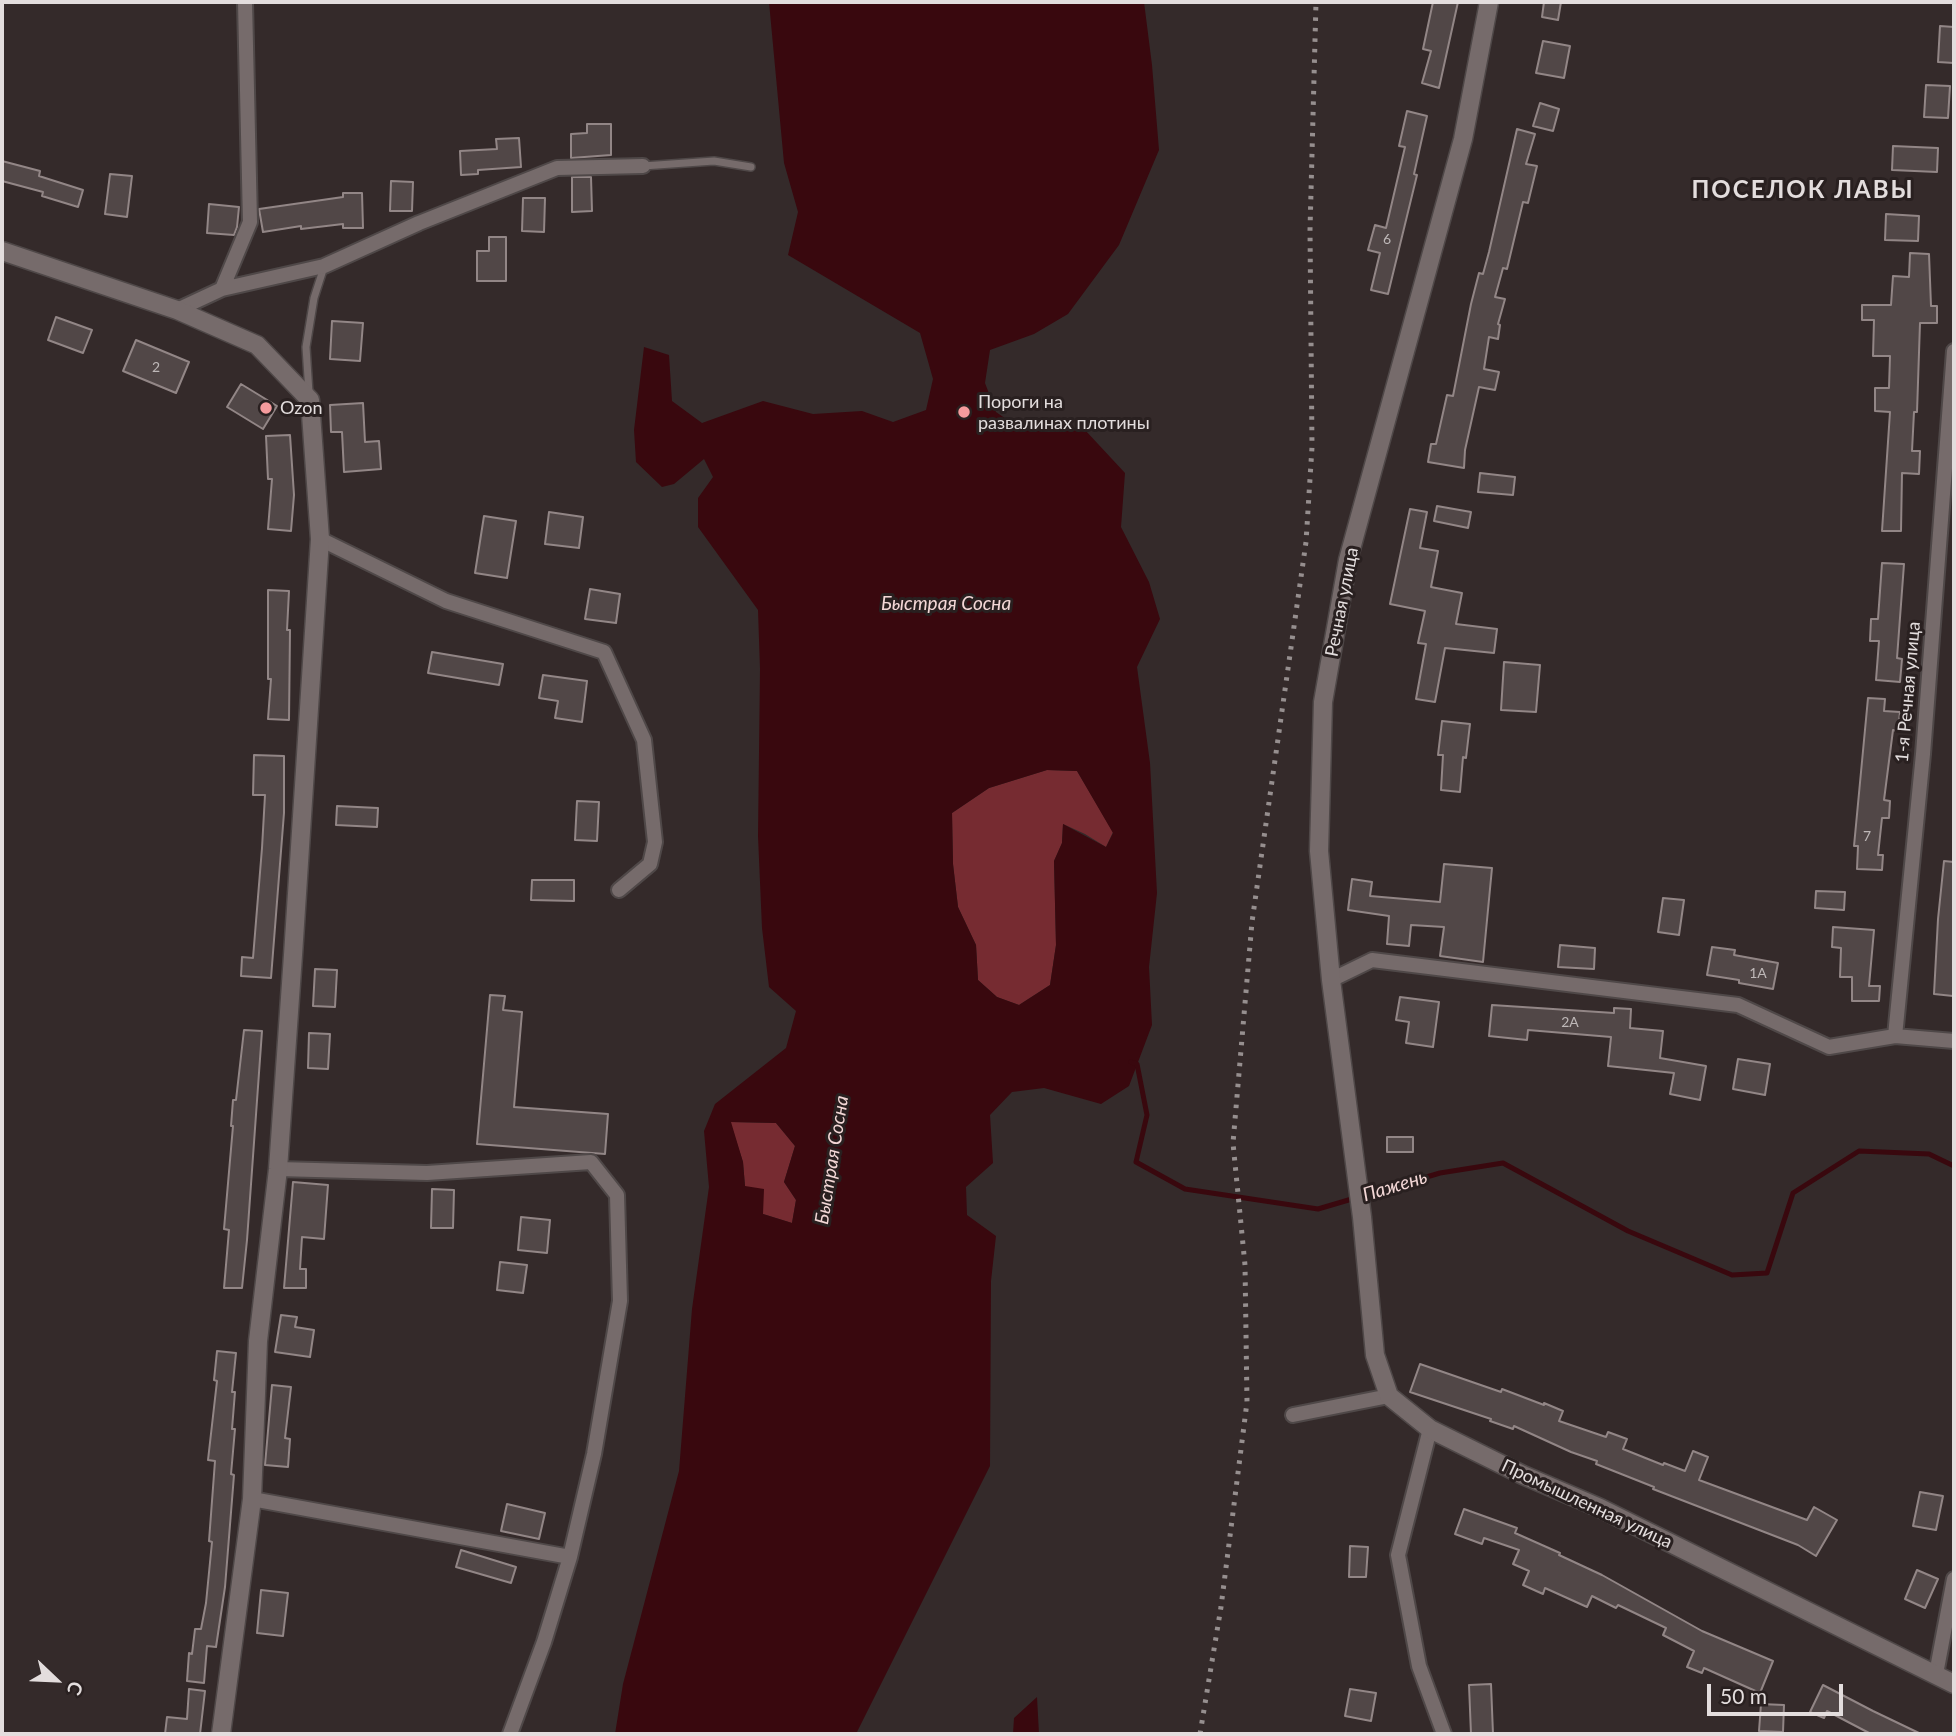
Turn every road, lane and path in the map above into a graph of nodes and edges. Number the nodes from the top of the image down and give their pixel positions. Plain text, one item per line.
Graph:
1 (245, 2) edge
2 (1489, 2) edge
3 (643, 166) joint
4 (751, 167) dead end
5 (2, 251) edge
6 (324, 266) junction
7 (222, 289) junction
8 (177, 310) junction
9 (1954, 351) edge
10 (310, 400) junction
11 (320, 539) junction
12 (619, 890) dead end
13 (1331, 980) junction
14 (1895, 1036) junction
15 (1954, 1041) edge
16 (278, 1169) junction
17 (1389, 1396) junction
18 (1293, 1415) dead end
19 (1430, 1429) junction
20 (252, 1499) junction
21 (570, 1557) junction
22 (1954, 1579) edge
23 (1936, 1674) junction
24 (1954, 1684) edge
25 (221, 1734) edge
26 (510, 1734) edge
27 (1444, 1734) edge

1 - 7 street
2 - 13 street, Речная улица
3 - 4 lane
3 - 6 street
5 - 8 street
6 - 7 street
6 - 10 lane
7 - 8 street
8 - 10 street
9 - 14 street, 1-я Речная улица
10 - 11 street
11 - 12 street
11 - 16 street
13 - 14 street
13 - 17 street, Речная улица
14 - 15 street
16 - 20 street
16 - 21 street
17 - 18 street
17 - 19 street, Промышленная улица
19 - 23 street, Промышленная улица
19 - 27 street
20 - 21 street
20 - 25 street
21 - 26 street
22 - 23 street
23 - 24 street, Промышленная улица

